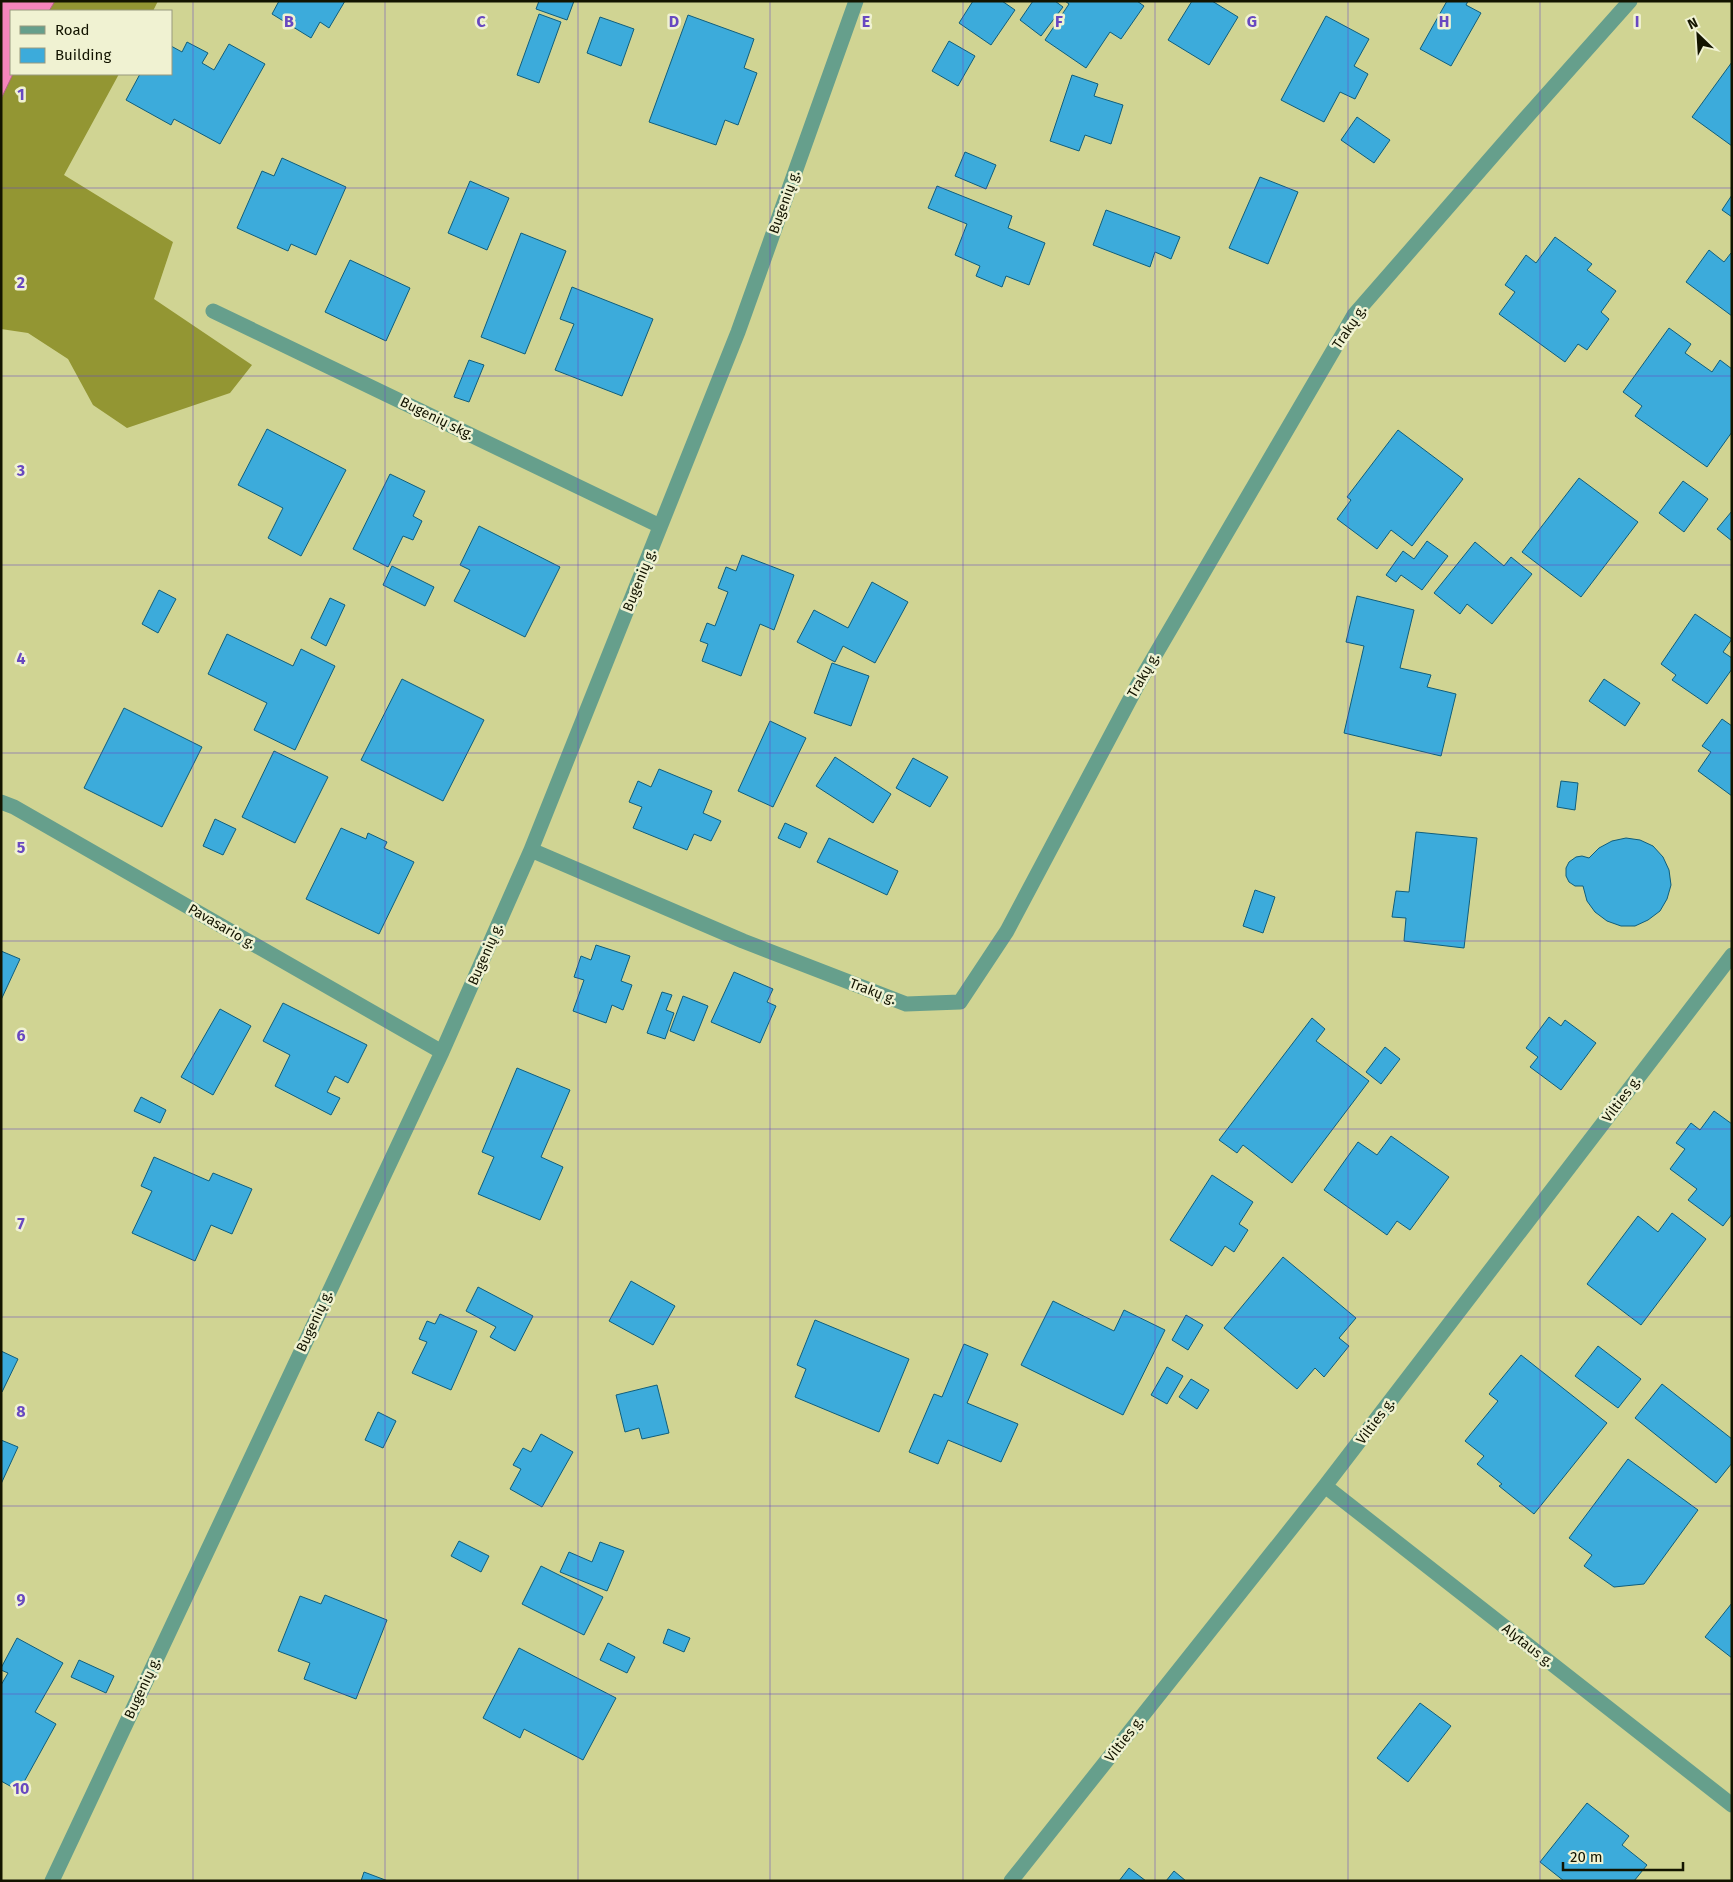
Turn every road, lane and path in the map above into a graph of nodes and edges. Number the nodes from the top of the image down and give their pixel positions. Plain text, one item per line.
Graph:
1 (856, 1) edge
2 (1630, 1) edge
3 (213, 311) dead end
4 (660, 526) junction
5 (1, 802) edge
6 (531, 850) junction
7 (1732, 955) edge
8 (442, 1052) junction
9 (1325, 1486) junction
10 (1732, 1805) edge
11 (52, 1881) edge
12 (1011, 1881) edge

1 - 4 street, Bugenių g.
2 - 6 street, Trakų g.
3 - 4 street, Bugenių skg.
4 - 6 street, Bugenių g.
5 - 8 street, Pavasario g.
6 - 8 street, Bugenių g.
7 - 9 street, Vilties g.
8 - 11 street, Bugenių g.
9 - 10 street, Alytaus g.
9 - 12 street, Vilties g.

